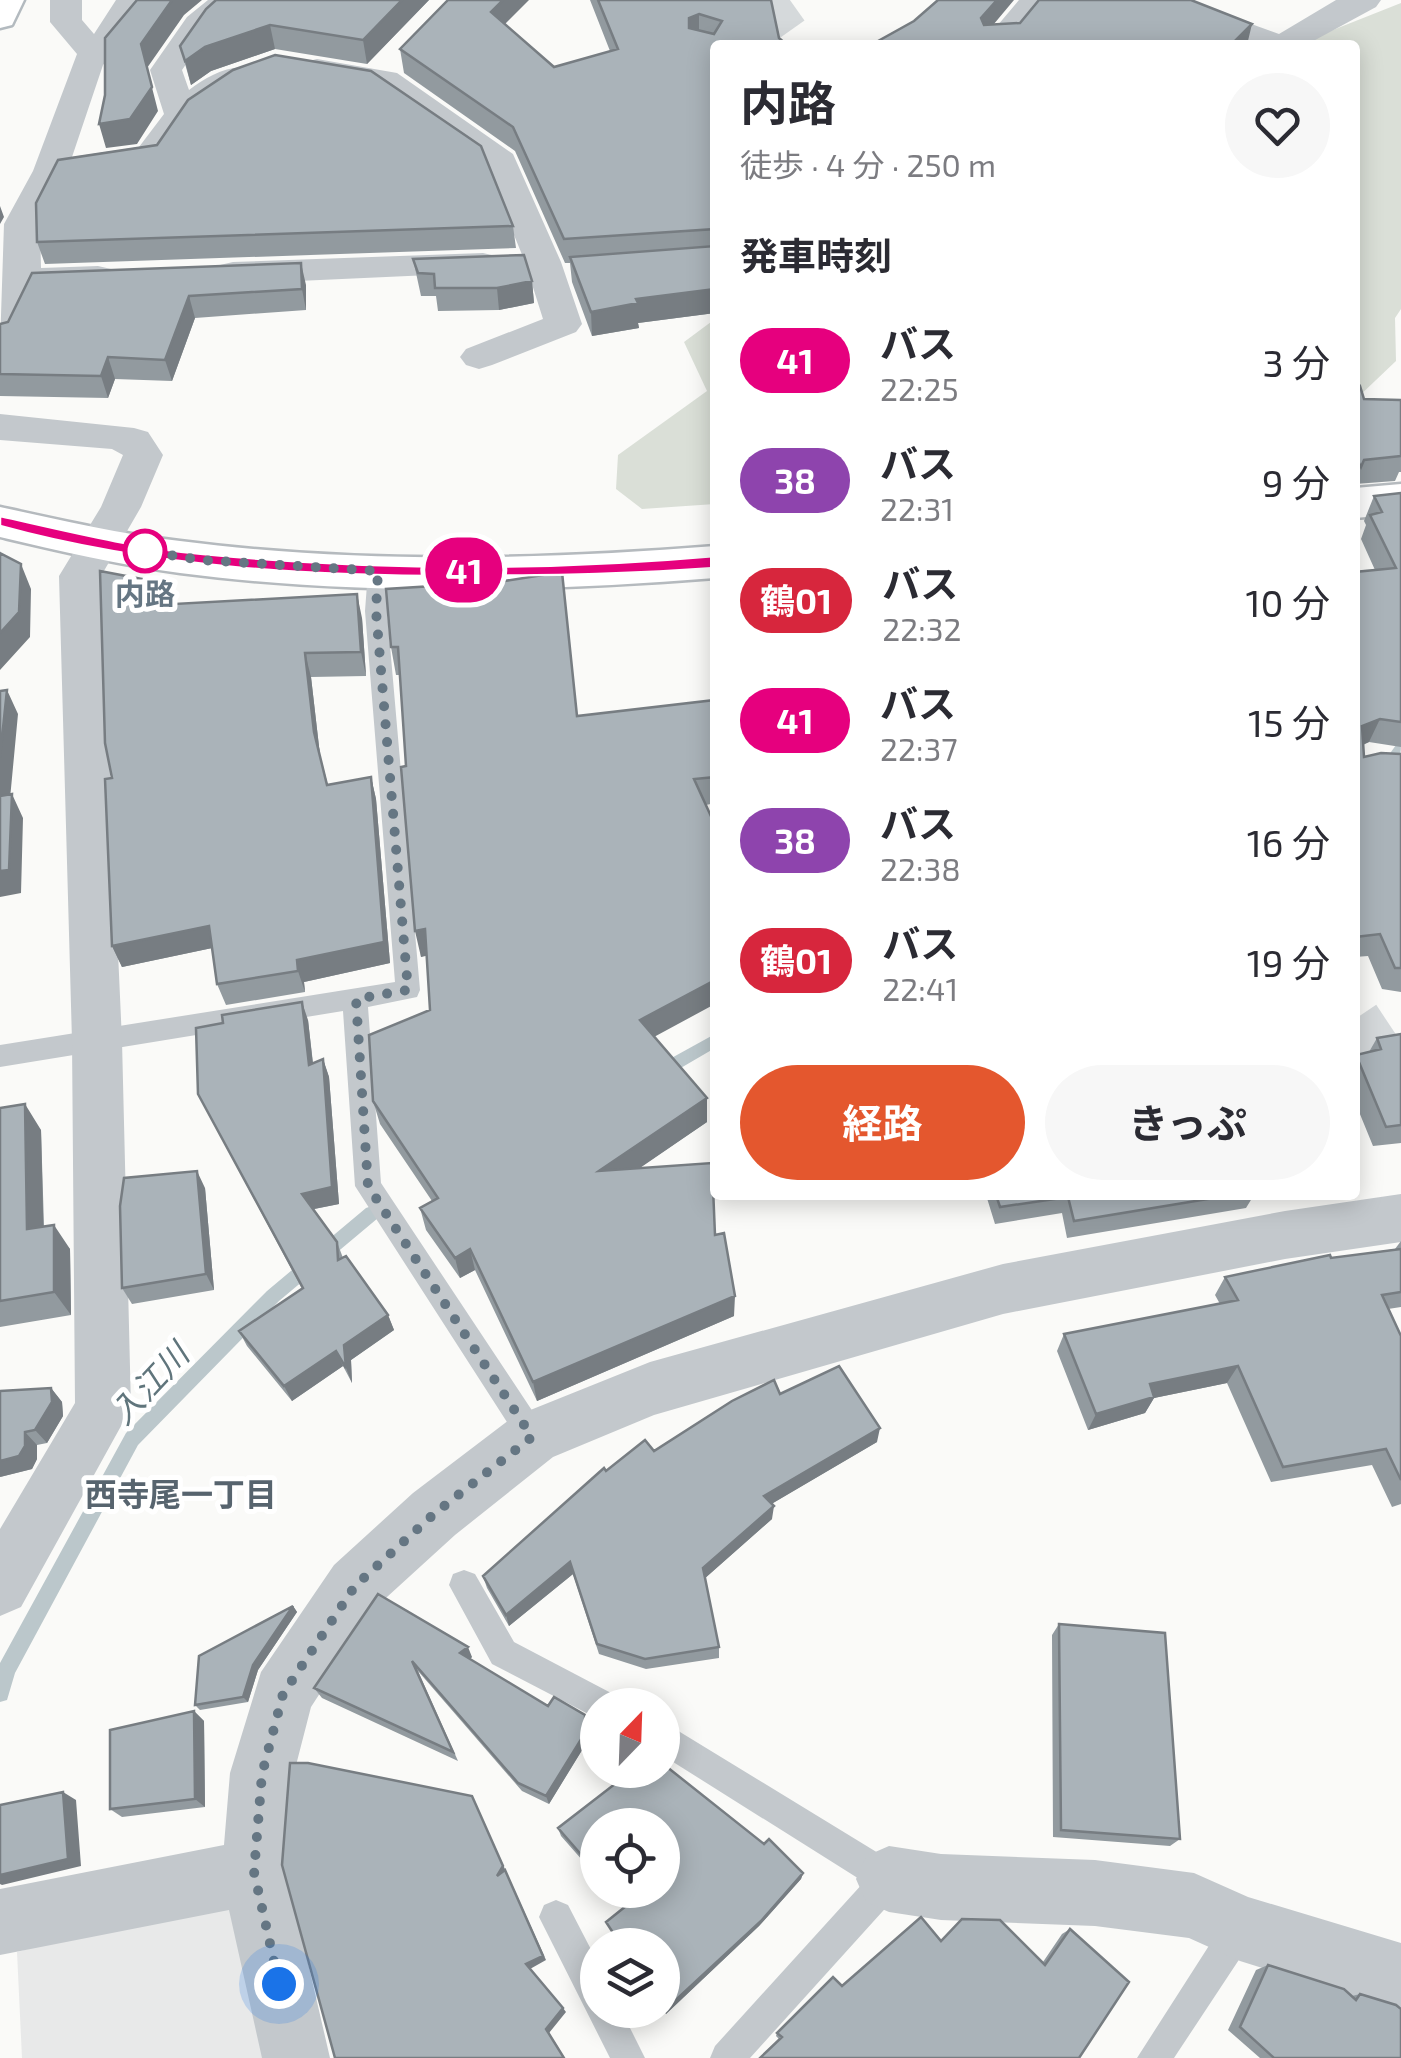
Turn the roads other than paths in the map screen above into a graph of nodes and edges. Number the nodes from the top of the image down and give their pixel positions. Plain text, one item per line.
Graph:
1 (8, 0) edge
2 (66, 0) edge
3 (132, 0) edge
4 (226, 0) edge
5 (1036, 0) edge
6 (1089, 0) edge
7 (1366, 0) edge
8 (0, 18) edge
9 (1002, 40) edge
10 (1267, 40) edge
11 (1289, 40) edge
12 (93, 52) junction
13 (401, 52) edge
14 (375, 78) junction
15 (179, 112) junction
16 (50, 171) junction
17 (551, 270) junction
18 (196, 274) edge
19 (138, 276) edge
20 (23, 280) junction
21 (0, 334) edge
22 (479, 358) dead end
23 (0, 427) edge
24 (1401, 499) edge
25 (1360, 503) edge
26 (0, 522) edge
27 (98, 544) junction
28 (710, 562) edge
29 (378, 571) junction
30 (356, 999) junction
31 (97, 1040) junction
32 (0, 1056) edge
33 (1278, 1215) edge
34 (1401, 1218) edge
35 (532, 1437) junction
36 (464, 1585) dead end
37 (0, 1586) edge
38 (580, 1693) edge
39 (680, 1748) edge
40 (254, 1872) junction
41 (889, 1879) junction
42 (556, 1917) dead end
43 (0, 1922) edge
44 (1240, 1928) junction
45 (580, 1964) edge
46 (1401, 1977) edge
47 (612, 2028) edge
48 (296, 2058) edge
49 (628, 2058) edge
50 (727, 2058) edge
51 (1154, 2058) edge

1 - 8 main road
2 - 12 street
3 - 12 street
4 - 15 street
5 - 9 street
6 - 10 street
7 - 11 street
12 - 16 street
13 - 14 street
14 - 15 street
14 - 17 street
15 - 16 street
16 - 20 street
17 - 18 street
17 - 22 street
19 - 20 street
20 - 21 street
23 - 27 street
24 - 25 main road
26 - 27 main road
27 - 29 main road
27 - 31 street
28 - 29 main road
29 - 30 lane
30 - 31 lane
30 - 35 lane
31 - 32 lane
31 - 37 street
33 - 34 street
33 - 35 street
35 - 40 street
36 - 38 lane
39 - 41 lane
40 - 43 street
40 - 48 street
41 - 44 street
41 - 50 lane
42 - 45 lane
44 - 46 street
44 - 51 lane
47 - 49 lane

